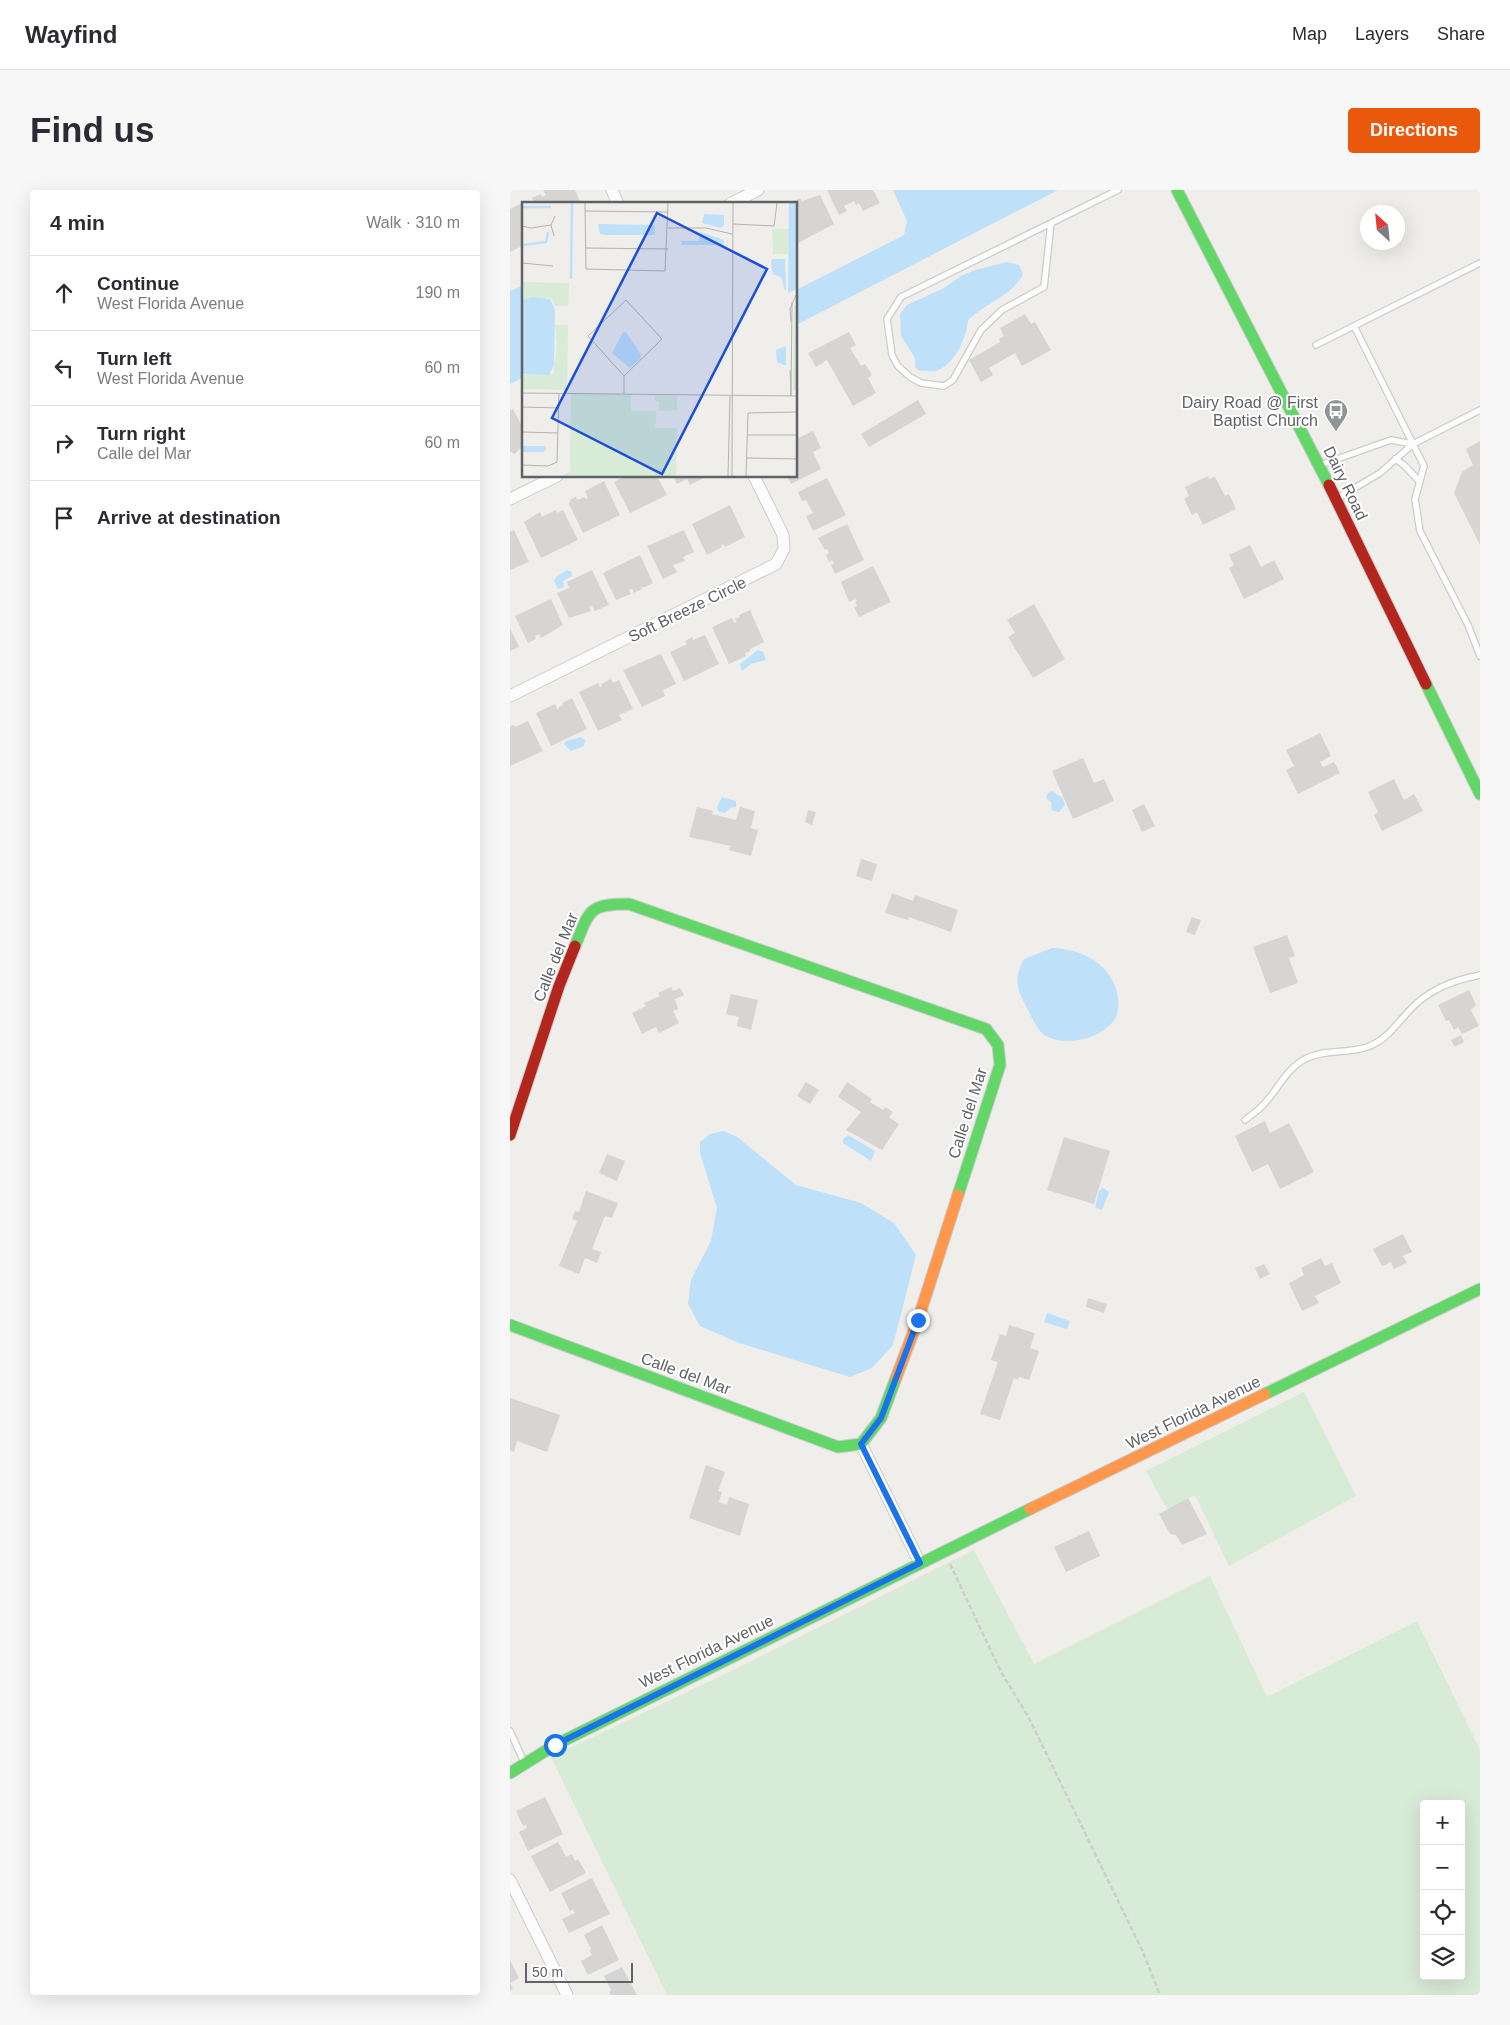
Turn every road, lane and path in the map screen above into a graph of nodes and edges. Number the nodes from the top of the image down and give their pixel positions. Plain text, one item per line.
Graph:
1 (612, 190) edge
2 (758, 190) edge
3 (1118, 190) edge
4 (1177, 190) edge
5 (617, 202) edge
6 (734, 202) edge
7 (1051, 223) junction
8 (1480, 263) edge
9 (1354, 326) junction
10 (1316, 345) dead end
11 (1480, 410) edge
12 (1413, 444) junction
13 (1395, 458) junction
14 (1319, 465) junction
15 (552, 478) edge
16 (755, 478) edge
17 (1420, 482) junction
18 (510, 499) edge
19 (1336, 499) junction
20 (1480, 656) edge
21 (510, 696) edge
22 (1480, 794) edge
23 (1480, 975) edge
24 (1245, 1120) dead end
25 (510, 1135) edge
26 (1480, 1289) edge
27 (510, 1325) edge
28 (861, 1444) junction
29 (944, 1552) junction
30 (920, 1563) junction
31 (510, 1731) edge
32 (525, 1763) junction
33 (510, 1773) edge
34 (510, 1880) edge
35 (515, 1905) edge
36 (567, 1995) edge
37 (1160, 1995) edge

1 - 5 street
2 - 6 street
3 - 7 lane
4 - 14 street, Dairy Road
7 - 7 lane
8 - 9 lane
9 - 10 lane
9 - 12 lane
11 - 12 lane
12 - 13 lane
12 - 14 lane
12 - 17 lane
13 - 17 lane
13 - 19 lane
14 - 19 street, Dairy Road
15 - 18 street
16 - 21 street, Soft Breeze Circle
17 - 20 lane
19 - 22 street, Dairy Road
23 - 24 lane
25 - 28 street, Calle del Mar
26 - 29 street, West Florida Avenue
27 - 28 street, Calle del Mar
28 - 30 street
29 - 30 street, West Florida Avenue
29 - 37 path
30 - 32 street, West Florida Avenue
31 - 32 lane
32 - 33 street, West Florida Avenue
34 - 35 street
35 - 36 street

